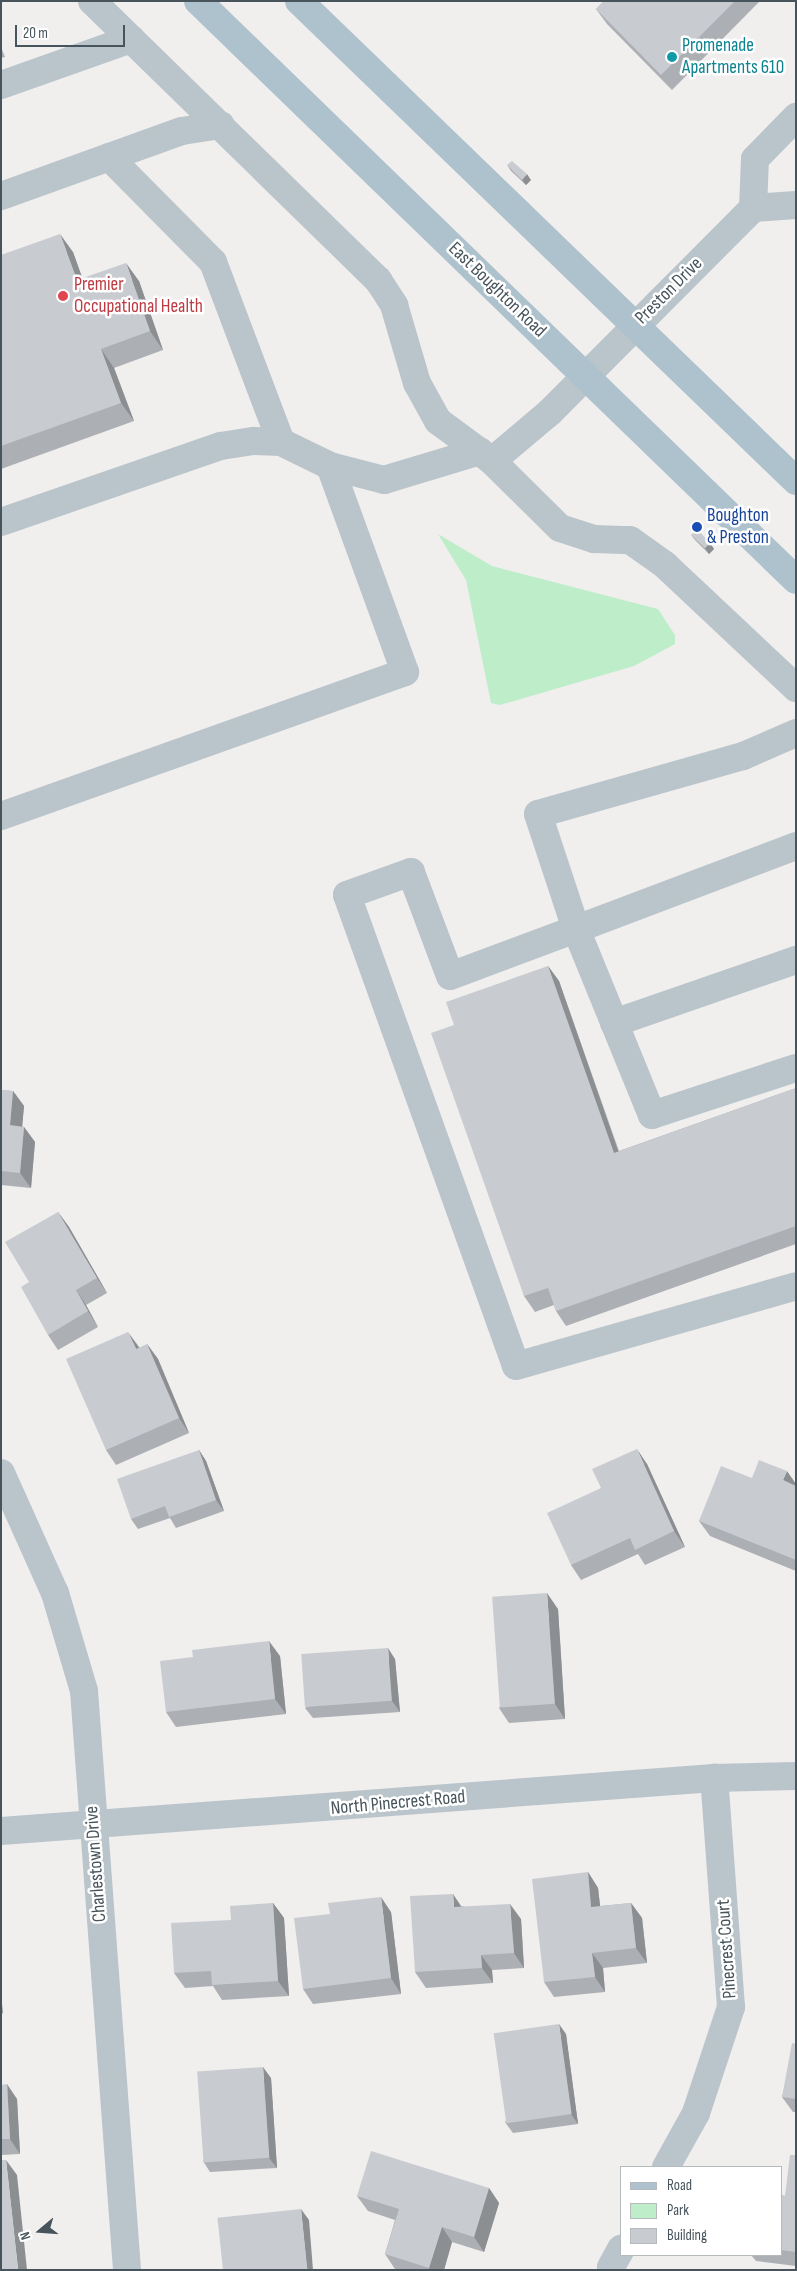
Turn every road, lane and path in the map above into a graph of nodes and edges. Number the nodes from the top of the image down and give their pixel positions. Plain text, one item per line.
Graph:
1 (92, 1) edge
2 (198, 1) edge
3 (299, 1) edge
4 (131, 39) junction
5 (1, 85) edge
6 (796, 117) edge
7 (221, 125) junction
8 (110, 157) junction
9 (1, 196) edge
10 (796, 205) edge
11 (753, 208) junction
12 (634, 326) junction
13 (586, 376) junction
14 (281, 442) junction
15 (486, 456) junction
16 (330, 466) junction
17 (796, 481) edge
18 (1, 522) edge
19 (796, 580) edge
20 (796, 688) edge
21 (796, 733) edge
22 (1, 816) edge
23 (796, 846) edge
24 (576, 929) junction
25 (796, 960) edge
26 (614, 1023) junction
27 (796, 1068) edge
28 (796, 1286) edge
29 (1, 1473) edge
30 (796, 1776) edge
31 (714, 1778) junction
32 (93, 1827) junction
33 (1, 1831) edge
34 (667, 2166) edge
35 (127, 2270) edge

1 - 4 street
2 - 13 main road, East Boughton Road
3 - 12 main road
4 - 5 street
4 - 7 street
6 - 11 street
7 - 8 street
7 - 15 street
8 - 9 street
8 - 14 street
10 - 11 street
11 - 12 street, Preston Drive
12 - 13 street, Preston Drive
12 - 17 main road
13 - 15 street, Preston Drive
13 - 19 main road, East Boughton Road
14 - 16 street
14 - 18 street
15 - 16 street
15 - 20 street
16 - 22 street
21 - 24 street
23 - 24 street
24 - 26 street
24 - 28 street
25 - 26 street
26 - 27 street
29 - 32 street, Charlestown Drive
30 - 31 street, North Pinecrest Road
31 - 32 street, North Pinecrest Road
31 - 34 street, Pinecrest Court
32 - 33 street, North Pinecrest Road
32 - 35 street, Charlestown Drive

